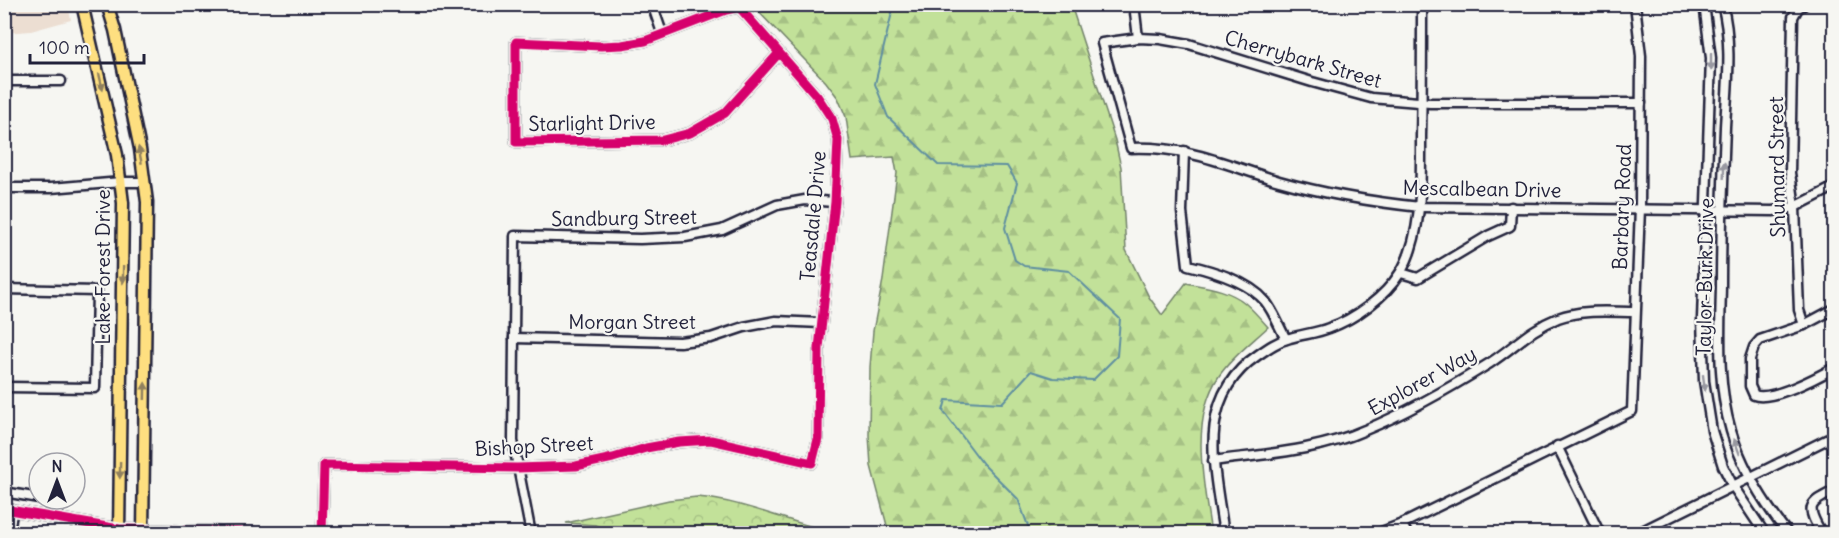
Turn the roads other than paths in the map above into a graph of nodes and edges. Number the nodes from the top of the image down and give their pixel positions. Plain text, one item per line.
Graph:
1 (82, 4) edge
2 (107, 4) edge
3 (652, 4) edge
4 (1134, 4) edge
5 (1422, 4) edge
6 (1635, 4) edge
7 (1704, 4) edge
8 (1722, 4) edge
9 (1802, 6) edge
10 (662, 33) junction
11 (1138, 38) junction
12 (779, 53) junction
13 (4, 81) edge
14 (61, 81) dead end
15 (1422, 102) junction
16 (1641, 103) junction
17 (1131, 148) joint
18 (1184, 151) junction
19 (121, 182) junction
20 (145, 182) junction
21 (1834, 187) edge
22 (4, 188) edge
23 (835, 202) junction
24 (1420, 207) junction
25 (1511, 207) junction
26 (1795, 207) junction
27 (1640, 208) junction
28 (1706, 210) junction
29 (1722, 211) junction
30 (1401, 273) junction
31 (4, 289) edge
32 (1834, 309) edge
33 (1635, 312) junction
34 (821, 323) junction
35 (1804, 325) junction
36 (514, 338) junction
37 (1286, 339) junction
38 (1834, 368) edge
39 (4, 387) edge
40 (1834, 436) edge
41 (1557, 446) junction
42 (1213, 461) junction
43 (812, 463) joint
44 (517, 468) junction
45 (1750, 478) junction
46 (1733, 486) junction
47 (1834, 491) edge
48 (4, 492) edge
49 (27, 496) edge
50 (9, 510) edge
51 (57, 511) edge
52 (59, 518) junction
53 (1402, 524) junction
54 (119, 532) edge
55 (143, 532) edge
56 (8, 534) edge
57 (322, 534) edge
58 (531, 534) edge
59 (1224, 534) edge
60 (1376, 534) edge
61 (1407, 534) edge
62 (1600, 534) edge
63 (1636, 534) edge
64 (1765, 534) edge
65 (1788, 534) edge
66 (1822, 534) edge

1 -> 19 main road, Lake Forest Drive
20 -> 2 main road
3 - 10 street
4 - 11 street
5 - 15 street
6 - 16 street, Barbary Road
7 -> 28 street, Taylor-Burk Drive
29 -> 8 street, Taylor-Burk Drive
9 - 26 street, Shumard Street
10 - 12 street, Teasdale Drive
10 - 12 street, Starlight Drive
11 - 15 street, Cherrybark Street
11 - 17 street, Cherrybark Street
12 - 23 street, Teasdale Drive
13 - 14 street
15 - 16 street, Cherrybark Street
15 - 24 street
16 - 27 street, Barbary Road
17 - 18 street, Mescalbean Drive
18 - 24 street, Mescalbean Drive
18 - 37 street
19 - 20 street
19 - 22 street
19 -> 54 main road, Lake Forest Drive
55 -> 20 main road
21 - 26 street, Mescalbean Drive
23 - 34 street, Teasdale Drive
23 - 36 street, Sandburg Street
24 - 25 street, Mescalbean Drive
24 - 30 street
25 - 27 street, Mescalbean Drive
25 - 30 street
26 - 29 street, Mescalbean Drive
26 - 35 street, Shumard Street
27 - 28 street, Mescalbean Drive
27 - 33 street, Barbary Road
28 - 29 street, Mescalbean Drive
28 -> 46 street, Taylor-Burk Drive
45 -> 29 street, Taylor-Burk Drive
30 - 37 street
31 - 39 street
32 - 35 street
33 - 41 street, Barbary Road
33 - 42 street, Explorer Way
34 - 36 street, Morgan Street
34 - 43 street, Teasdale Drive
35 - 38 street
36 - 44 street
37 - 42 street
40 - 45 street
41 - 53 street
41 - 62 street
42 - 59 street
43 - 44 street, Bishop Street
44 - 57 street, Bishop Street
44 - 58 street
45 - 46 street
45 - 65 street, Taylor-Burk Drive
46 - 63 street
46 - 64 street, Taylor-Burk Drive
47 - 66 street
48 - 49 street
50 - 52 street
50 - 56 street
51 - 52 street
52 - 54 street
53 - 60 street
53 - 61 street
54 - 55 street
55 - 57 street

